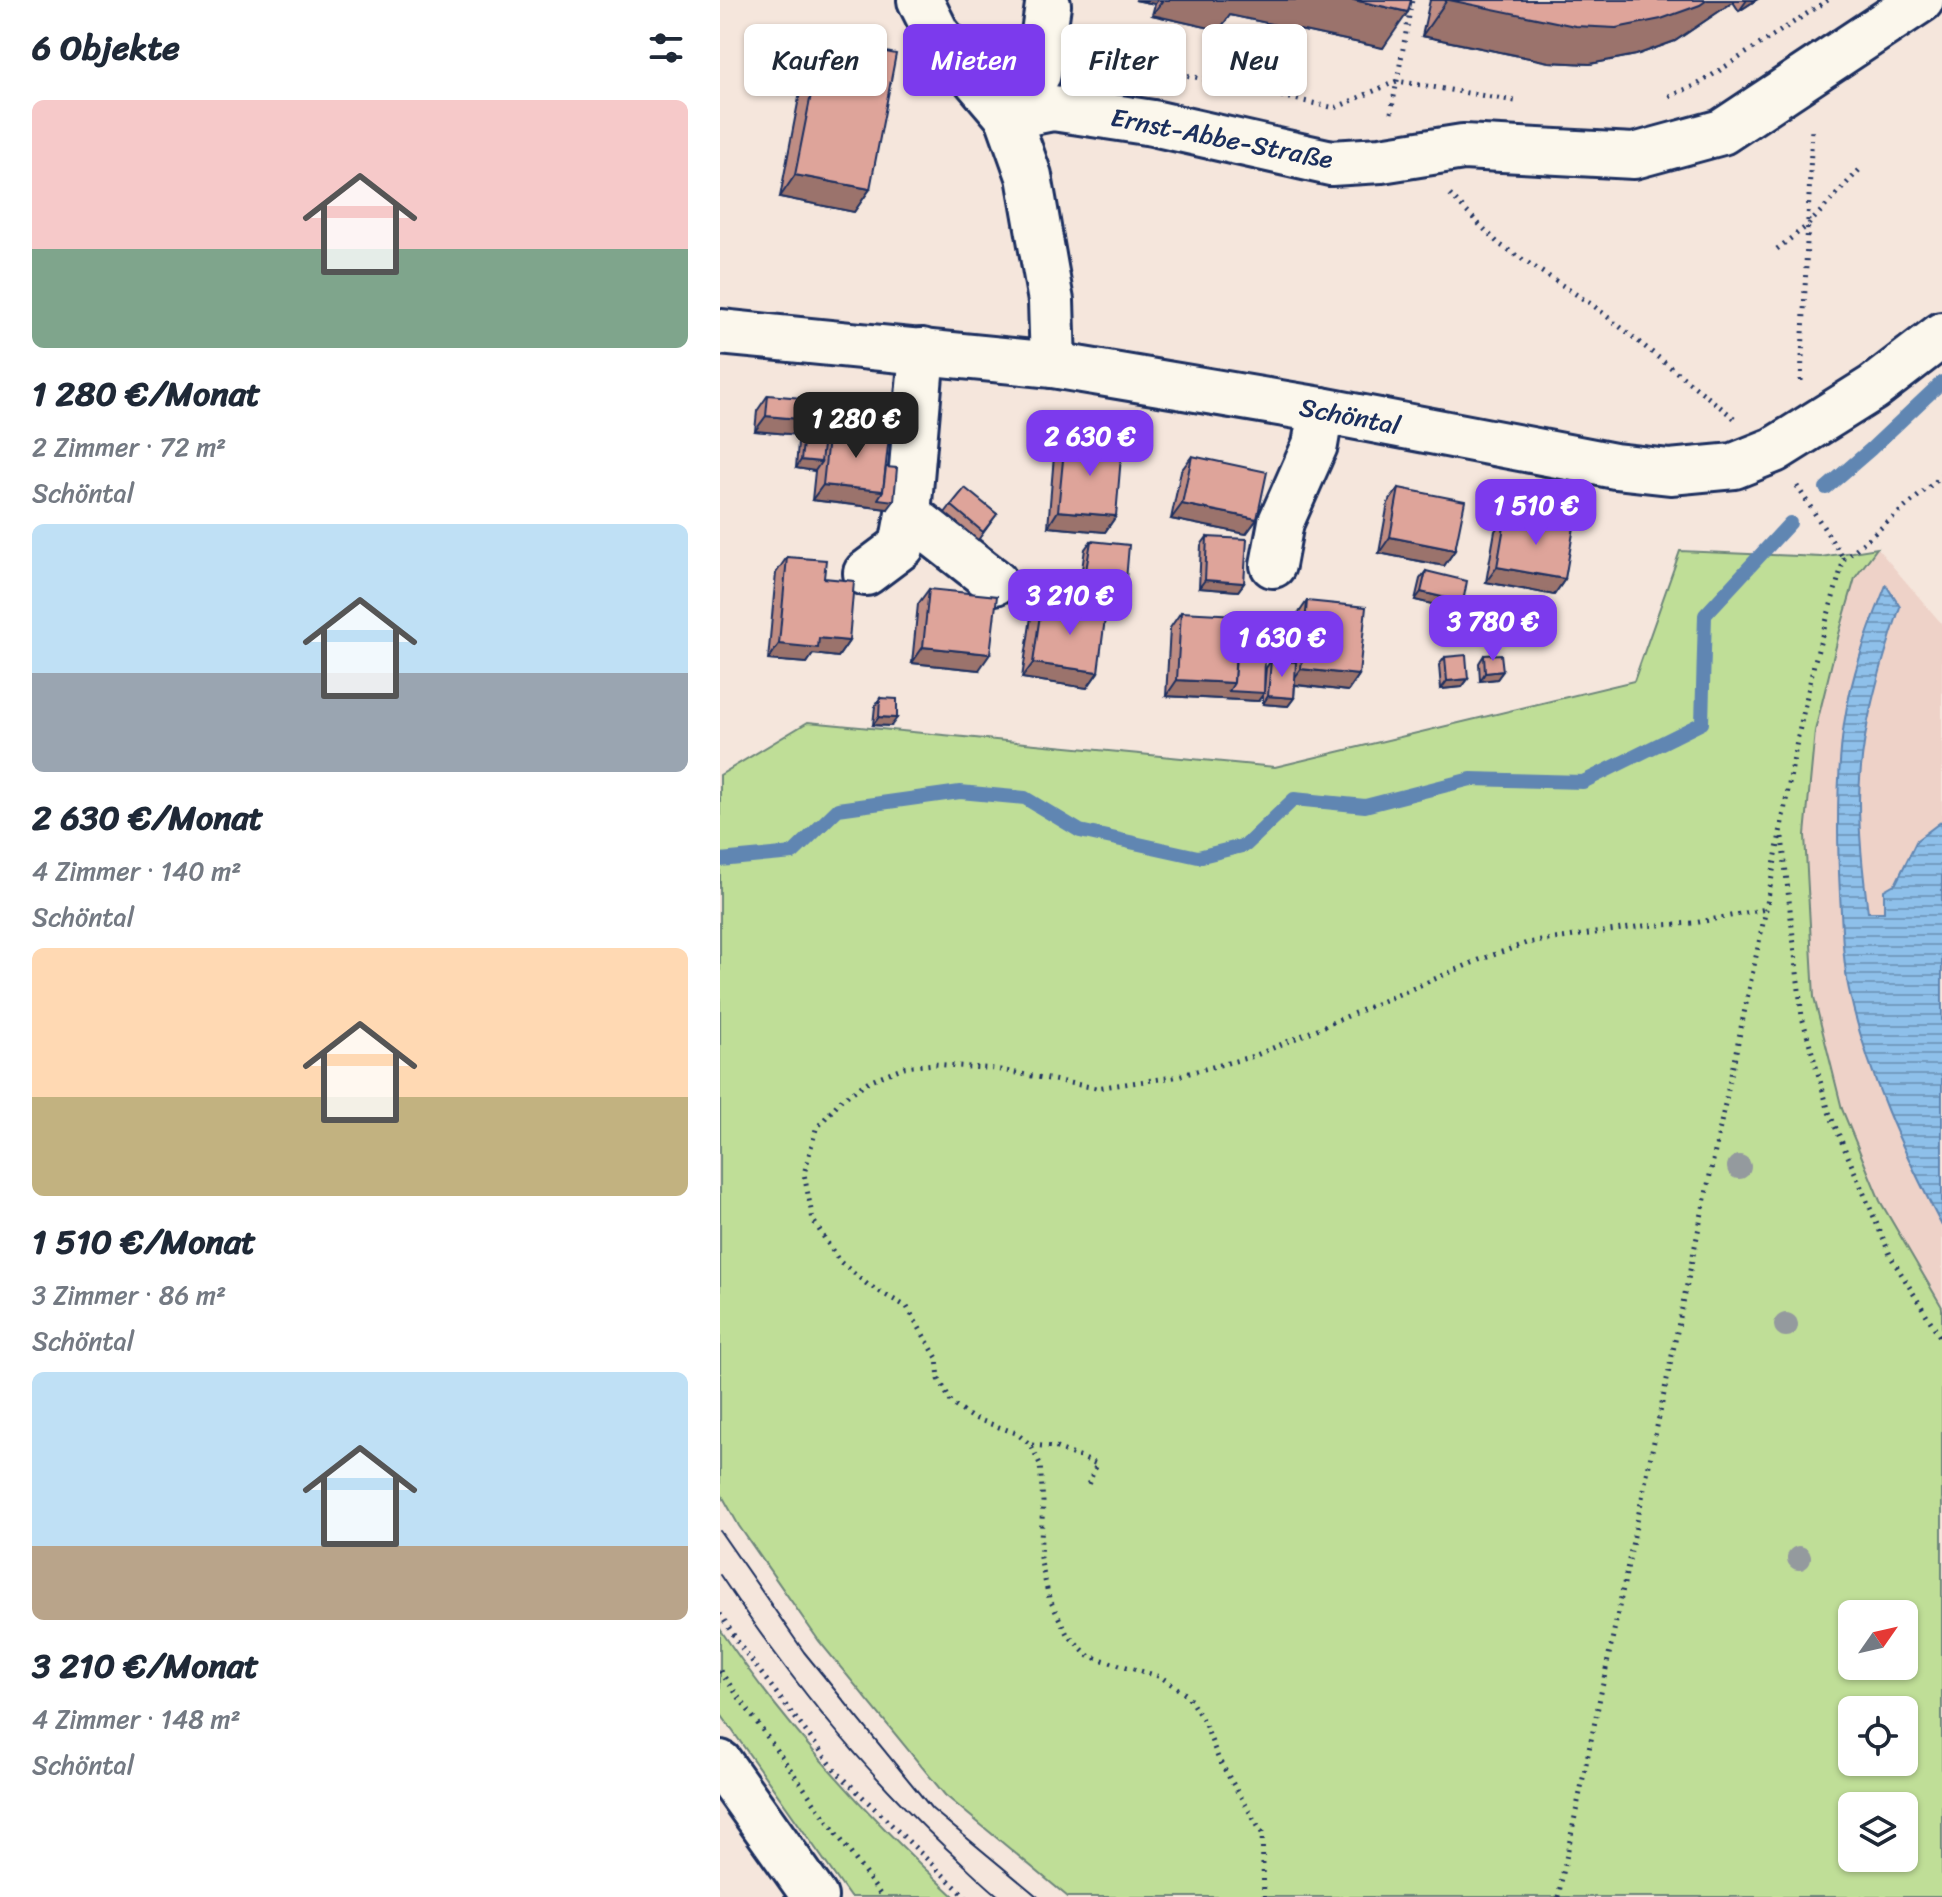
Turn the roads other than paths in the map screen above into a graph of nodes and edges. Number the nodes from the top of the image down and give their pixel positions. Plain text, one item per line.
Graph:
1 (920, 0) edge
2 (1921, 0) edge
3 (1023, 96) edge
4 (1008, 117) junction
5 (720, 332) edge
6 (1942, 335) edge
7 (922, 351) junction
8 (1053, 365) junction
9 (1321, 410) junction
10 (908, 514) junction
11 (1273, 565) dead end
12 (866, 573) dead end
13 (995, 582) dead end
14 (720, 1763) edge
15 (815, 1897) edge

1 - 4 street
2 - 4 street, Ernst-Abbe-Straße
3 - 4 street
4 - 8 street
5 - 7 street, Schöntal
6 - 9 street, Schöntal
7 - 8 street, Schöntal
7 - 10 street
8 - 9 street, Schöntal
9 - 11 street
10 - 12 street
10 - 13 street
14 - 15 street

